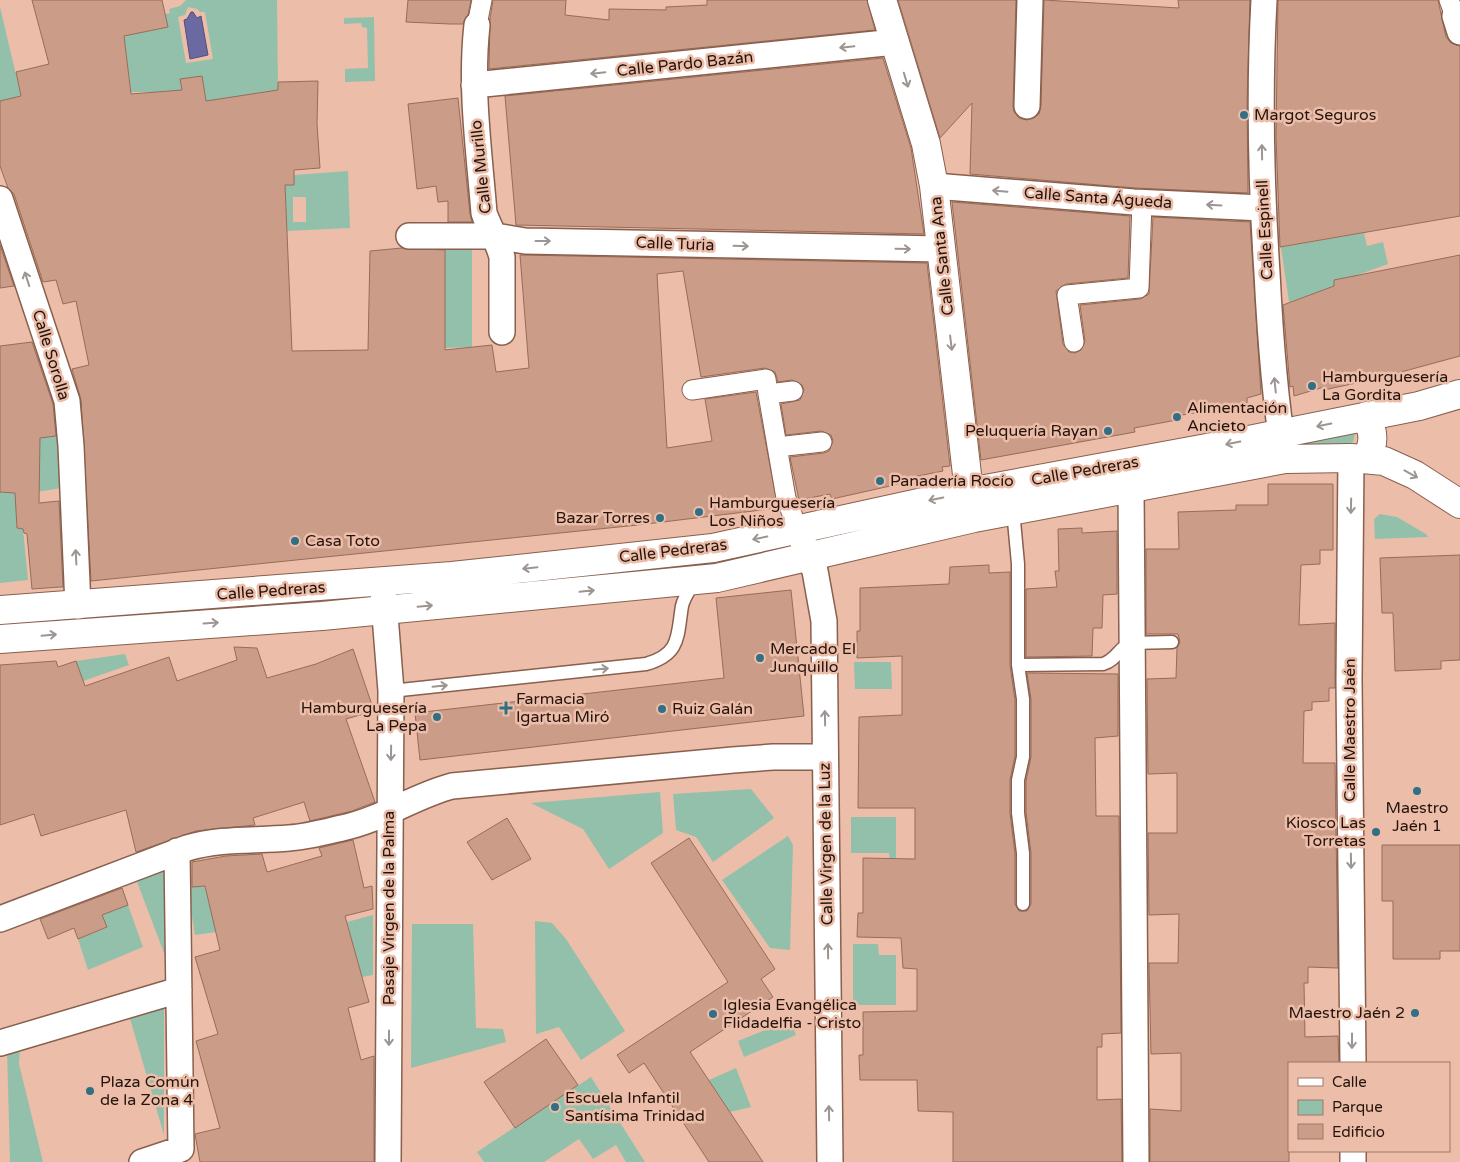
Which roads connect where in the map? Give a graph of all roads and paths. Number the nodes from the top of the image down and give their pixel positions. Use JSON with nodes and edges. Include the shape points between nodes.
{"nodes":[{"id":1,"x":482,"y":0,"type":"edge"},
{"id":2,"x":882,"y":0,"type":"edge"},
{"id":3,"x":1030,"y":0,"type":"edge"},
{"id":4,"x":1264,"y":0,"type":"edge"},
{"id":5,"x":478,"y":25,"type":"joint"},
{"id":6,"x":895,"y":42,"type":"junction"},
{"id":7,"x":474,"y":85,"type":"junction"},
{"id":8,"x":1027,"y":106,"type":"dead end"},
{"id":9,"x":934,"y":186,"type":"junction"},
{"id":10,"x":0,"y":199,"type":"edge"},
{"id":11,"x":1142,"y":202,"type":"junction"},
{"id":12,"x":1263,"y":208,"type":"junction"},
{"id":13,"x":409,"y":236,"type":"dead end"},
{"id":14,"x":495,"y":236,"type":"junction"},
{"id":15,"x":941,"y":249,"type":"junction"},
{"id":16,"x":502,"y":332,"type":"dead end"},
{"id":17,"x":1074,"y":342,"type":"dead end"},
{"id":18,"x":692,"y":390,"type":"dead end"},
{"id":19,"x":793,"y":391,"type":"dead end"},
{"id":20,"x":768,"y":394,"type":"junction"},
{"id":21,"x":1460,"y":394,"type":"edge"},
{"id":22,"x":1366,"y":416,"type":"junction"},
{"id":23,"x":822,"y":442,"type":"dead end"},
{"id":24,"x":1283,"y":446,"type":"junction"},
{"id":25,"x":777,"y":447,"type":"junction"},
{"id":26,"x":1358,"y":458,"type":"junction"},
{"id":27,"x":1131,"y":488,"type":"junction"},
{"id":28,"x":1460,"y":504,"type":"edge"},
{"id":29,"x":971,"y":505,"type":"junction"},
{"id":30,"x":1013,"y":510,"type":"junction"},
{"id":31,"x":798,"y":530,"type":"junction"},
{"id":32,"x":808,"y":556,"type":"junction"},
{"id":33,"x":696,"y":580,"type":"junction"},
{"id":34,"x":382,"y":582,"type":"junction"},
{"id":35,"x":78,"y":606,"type":"junction"},
{"id":36,"x":0,"y":610,"type":"edge"},
{"id":37,"x":384,"y":610,"type":"junction"},
{"id":38,"x":336,"y":614,"type":"junction"},
{"id":39,"x":0,"y":639,"type":"edge"},
{"id":40,"x":1172,"y":642,"type":"dead end"},
{"id":41,"x":1132,"y":643,"type":"junction"},
{"id":42,"x":390,"y":654,"type":"junction"},
{"id":43,"x":1018,"y":665,"type":"junction"},
{"id":44,"x":391,"y":691,"type":"junction"},
{"id":45,"x":825,"y":757,"type":"junction"},
{"id":46,"x":390,"y":812,"type":"junction"},
{"id":47,"x":177,"y":851,"type":"junction"},
{"id":48,"x":1023,"y":904,"type":"dead end"},
{"id":49,"x":0,"y":919,"type":"edge"},
{"id":50,"x":179,"y":990,"type":"junction"},
{"id":51,"x":0,"y":1043,"type":"edge"},
{"id":52,"x":1353,"y":1062,"type":"edge"},
{"id":53,"x":181,"y":1155,"type":"edge"},
{"id":54,"x":142,"y":1162,"type":"edge"},
{"id":55,"x":388,"y":1162,"type":"edge"},
{"id":56,"x":830,"y":1162,"type":"edge"},
{"id":57,"x":1136,"y":1162,"type":"edge"}],
"edges":[{"from":1,"to":5,"type":"street","name":"Calle Murillo"},
{"from":2,"to":6,"type":"main road","name":"Calle Santa Ana"},
{"from":3,"to":8,"type":"street"},
{"from":12,"to":4,"type":"street","name":"Calle Espinell","one_way":true},
{"from":5,"to":7,"type":"street","name":"Calle Murillo"},
{"from":6,"to":7,"type":"street","name":"Calle Pardo Bazán","one_way":true},
{"from":6,"to":9,"type":"main road","name":"Calle Santa Ana","one_way":true,"via":[[926,144]]},
{"from":7,"to":14,"type":"street","name":"Calle Murillo","via":[[484,213]]},
{"from":11,"to":9,"type":"street","name":"Calle Santa Águeda","one_way":true},
{"from":9,"to":15,"type":"main road","name":"Calle Santa Ana"},
{"from":35,"to":10,"type":"street","name":"Calle Sorolla","one_way":true,"via":[[67,401]]},
{"from":12,"to":11,"type":"street","name":"Calle Santa Águeda","one_way":true},
{"from":11,"to":17,"type":"street","via":[[1139,288],[1067,296]]},
{"from":24,"to":12,"type":"street","name":"Calle Espinell","one_way":true,"via":[[1274,373]]},
{"from":13,"to":14,"type":"street","name":"Calle Turia"},
{"from":14,"to":15,"type":"street","name":"Calle Turia","one_way":true,"via":[[525,241]]},
{"from":14,"to":16,"type":"street","name":"Calle Murillo","via":[[502,257]]},
{"from":15,"to":29,"type":"main road","name":"Calle Santa Ana","one_way":true},
{"from":18,"to":20,"type":"street","via":[[766,380]]},
{"from":19,"to":20,"type":"street"},
{"from":20,"to":25,"type":"street"},
{"from":21,"to":22,"type":"main road","name":"Calle Pedreras","via":[[1420,406]]},
{"from":22,"to":24,"type":"main road","name":"Calle Pedreras","one_way":true},
{"from":22,"to":26,"type":"main road","via":[[1374,438],[1371,450]]},
{"from":23,"to":25,"type":"street"},
{"from":24,"to":26,"type":"main road","name":"Calle Pedreras"},
{"from":24,"to":27,"type":"main road","name":"Calle Pedreras"},
{"from":24,"to":29,"type":"main road","name":"Calle Pedreras","one_way":true},
{"from":25,"to":31,"type":"street","via":[[786,498]]},
{"from":26,"to":28,"type":"main road","name":"Calle Pedreras","one_way":true,"via":[[1398,466]]},
{"from":26,"to":52,"type":"street","name":"Calle Maestro Jaén","one_way":true,"via":[[1349,680]]},
{"from":27,"to":30,"type":"main road","name":"Calle Pedreras"},
{"from":27,"to":41,"type":"street"},
{"from":29,"to":30,"type":"main road","name":"Calle Pedreras"},
{"from":29,"to":31,"type":"main road","name":"Calle Pedreras","one_way":true},
{"from":29,"to":32,"type":"main road","name":"Calle Pedreras"},
{"from":30,"to":43,"type":"lane","via":[[1018,564]]},
{"from":31,"to":32,"type":"street","name":"Calle Virgen de la Luz"},
{"from":31,"to":34,"type":"main road","name":"Calle Pedreras","one_way":true,"via":[[713,548]]},
{"from":32,"to":33,"type":"main road","name":"Calle Pedreras"},
{"from":45,"to":32,"type":"street","name":"Calle Virgen de la Luz","one_way":true,"via":[[824,621],[820,590]]},
{"from":37,"to":33,"type":"main road","name":"Calle Pedreras","one_way":true},
{"from":44,"to":33,"type":"lane","name":"Calle Pedreras","one_way":true,"via":[[646,664],[658,660],[676,643],[682,604]]},
{"from":34,"to":35,"type":"main road","name":"Calle Pedreras"},
{"from":34,"to":37,"type":"street","name":"Pasaje Virgen de la Palma"},
{"from":35,"to":36,"type":"main road","name":"Calle Pedreras"},
{"from":37,"to":38,"type":"main road","name":"Calle Pedreras"},
{"from":37,"to":42,"type":"street","name":"Pasaje Virgen de la Palma"},
{"from":39,"to":38,"type":"main road","name":"Calle Pedreras","one_way":true},
{"from":38,"to":42,"type":"street","via":[[370,627]]},
{"from":40,"to":41,"type":"lane"},
{"from":41,"to":43,"type":"lane","via":[[1125,645],[1110,662],[1104,664]]},
{"from":41,"to":57,"type":"street"},
{"from":42,"to":44,"type":"street","name":"Pasaje Virgen de la Palma"},
{"from":43,"to":48,"type":"lane","via":[[1023,699],[1023,757],[1018,780]]},
{"from":44,"to":46,"type":"street","name":"Pasaje Virgen de la Palma","one_way":true},
{"from":45,"to":46,"type":"street","via":[[733,760],[452,786],[428,792]]},
{"from":56,"to":45,"type":"street","name":"Calle Virgen de la Luz","one_way":true},
{"from":46,"to":47,"type":"street","via":[[344,828],[290,838],[211,842]]},
{"from":46,"to":55,"type":"street","name":"Pasaje Virgen de la Palma","one_way":true},
{"from":47,"to":49,"type":"street"},
{"from":47,"to":50,"type":"street"},
{"from":50,"to":51,"type":"street"},
{"from":50,"to":53,"type":"street"},
{"from":53,"to":54,"type":"street"}]}
